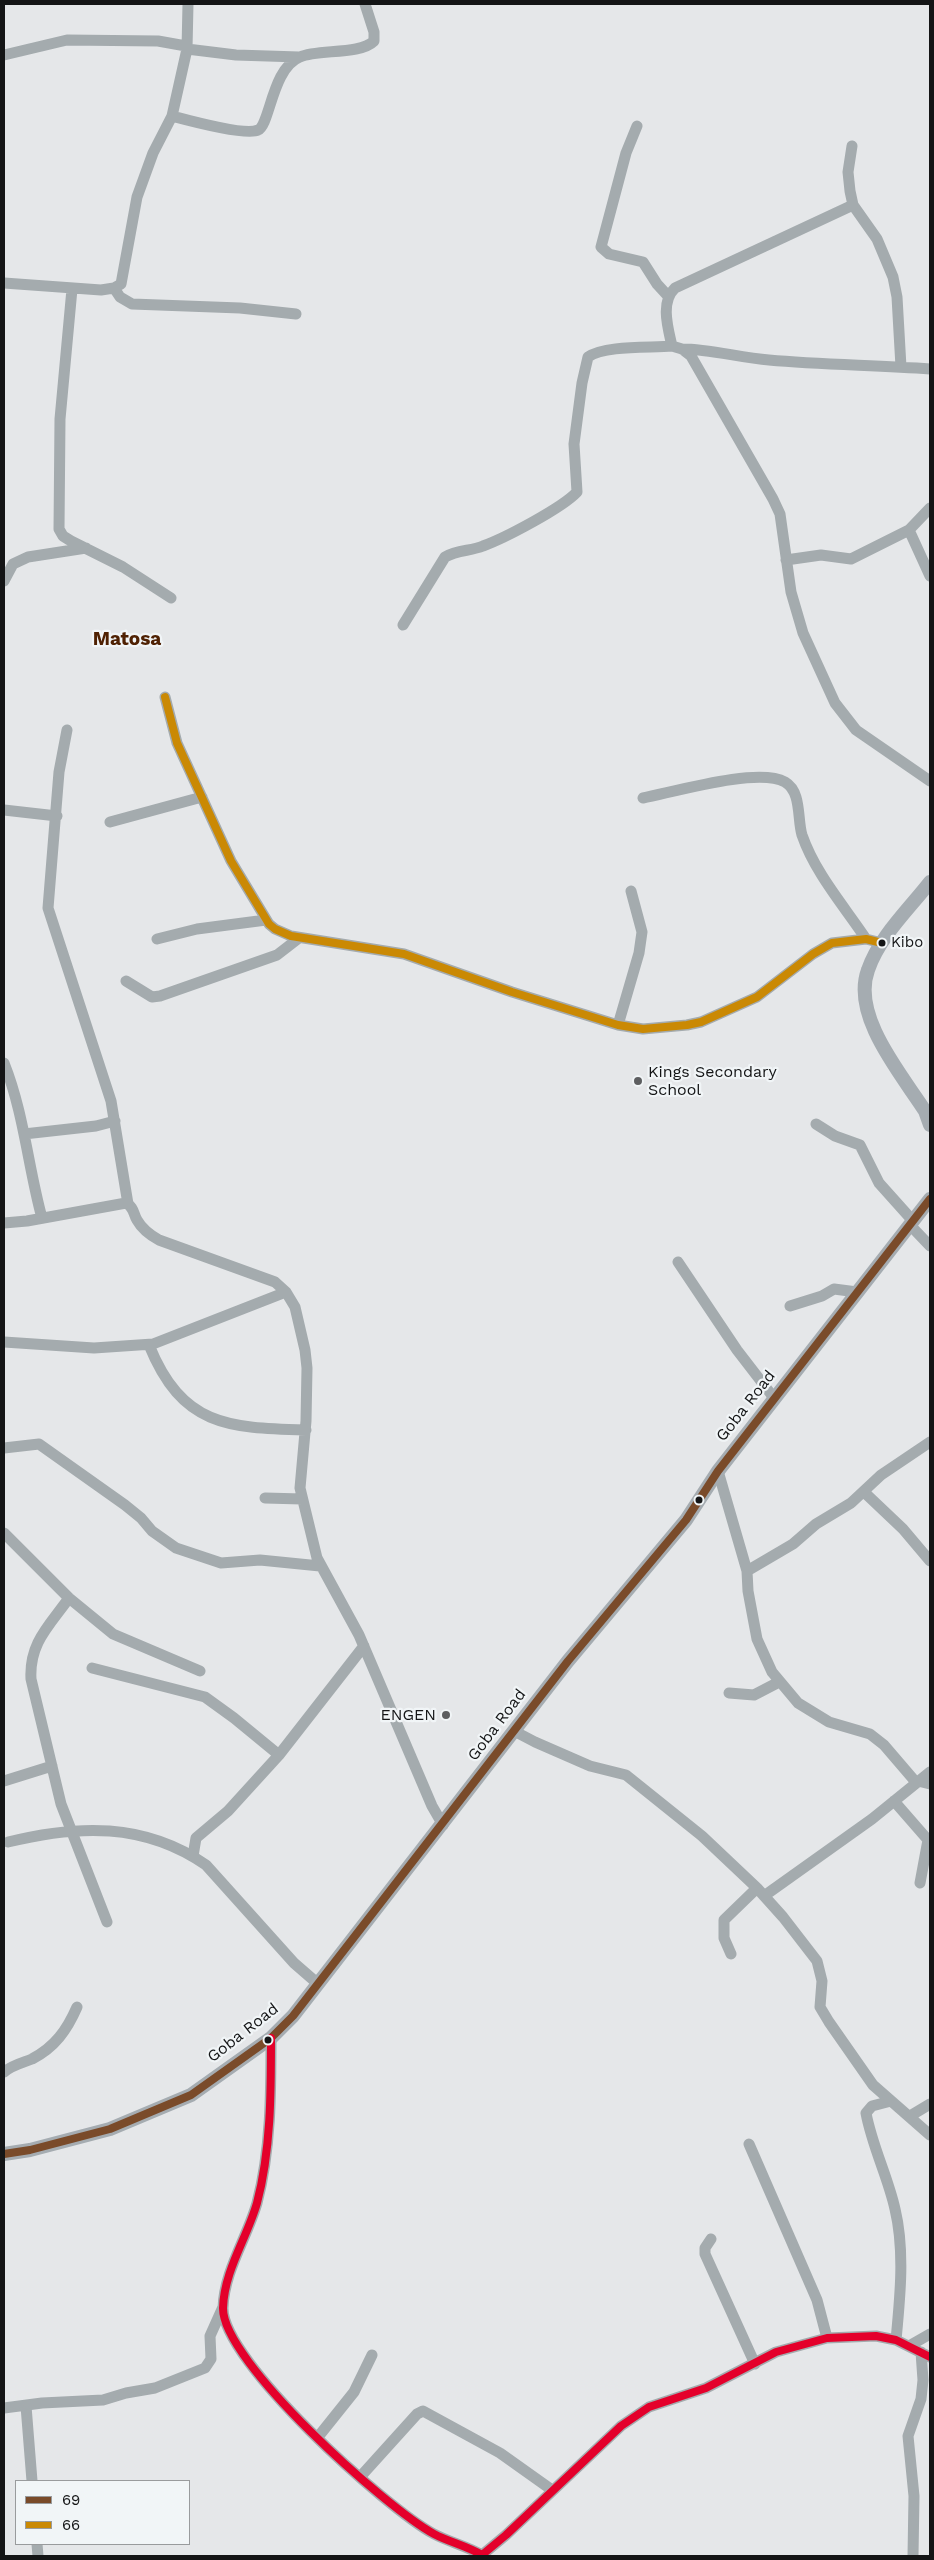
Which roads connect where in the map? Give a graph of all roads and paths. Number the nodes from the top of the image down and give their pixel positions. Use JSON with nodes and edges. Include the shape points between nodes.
{"nodes":[{"id":1,"x":188,"y":4,"type":"edge"},
{"id":2,"x":365,"y":4,"type":"edge"},
{"id":3,"x":186,"y":47,"type":"junction"},
{"id":4,"x":4,"y":55,"type":"edge"},
{"id":5,"x":299,"y":57,"type":"junction"},
{"id":6,"x":172,"y":116,"type":"junction"},
{"id":7,"x":636,"y":126,"type":"dead end"},
{"id":8,"x":852,"y":146,"type":"dead end"},
{"id":9,"x":853,"y":205,"type":"junction"},
{"id":10,"x":4,"y":283,"type":"edge"},
{"id":11,"x":72,"y":288,"type":"junction"},
{"id":12,"x":114,"y":288,"type":"junction"},
{"id":13,"x":668,"y":296,"type":"junction"},
{"id":14,"x":296,"y":314,"type":"dead end"},
{"id":15,"x":677,"y":348,"type":"junction"},
{"id":16,"x":901,"y":367,"type":"junction"},
{"id":17,"x":930,"y":369,"type":"edge"},
{"id":18,"x":930,"y":508,"type":"edge"},
{"id":19,"x":909,"y":530,"type":"junction"},
{"id":20,"x":86,"y":548,"type":"junction"},
{"id":21,"x":786,"y":560,"type":"junction"},
{"id":22,"x":930,"y":576,"type":"edge"},
{"id":23,"x":4,"y":581,"type":"edge"},
{"id":24,"x":170,"y":598,"type":"dead end"},
{"id":25,"x":403,"y":625,"type":"dead end"},
{"id":26,"x":165,"y":697,"type":"dead end"},
{"id":27,"x":67,"y":730,"type":"dead end"},
{"id":28,"x":930,"y":781,"type":"edge"},
{"id":29,"x":202,"y":797,"type":"junction"},
{"id":30,"x":643,"y":798,"type":"dead end"},
{"id":31,"x":4,"y":810,"type":"edge"},
{"id":32,"x":57,"y":816,"type":"junction"},
{"id":33,"x":110,"y":822,"type":"dead end"},
{"id":34,"x":930,"y":882,"type":"edge"},
{"id":35,"x":631,"y":891,"type":"dead end"},
{"id":36,"x":266,"y":920,"type":"junction"},
{"id":37,"x":299,"y":938,"type":"junction"},
{"id":38,"x":157,"y":939,"type":"dead end"},
{"id":39,"x":866,"y":939,"type":"junction"},
{"id":40,"x":882,"y":943,"type":"junction"},
{"id":41,"x":126,"y":981,"type":"dead end"},
{"id":42,"x":618,"y":1025,"type":"junction"},
{"id":43,"x":4,"y":1063,"type":"edge"},
{"id":44,"x":115,"y":1121,"type":"junction"},
{"id":45,"x":816,"y":1124,"type":"dead end"},
{"id":46,"x":930,"y":1125,"type":"edge"},
{"id":47,"x":24,"y":1134,"type":"junction"},
{"id":48,"x":930,"y":1199,"type":"edge"},
{"id":49,"x":128,"y":1204,"type":"junction"},
{"id":50,"x":42,"y":1218,"type":"junction"},
{"id":51,"x":4,"y":1223,"type":"edge"},
{"id":52,"x":911,"y":1223,"type":"junction"},
{"id":53,"x":930,"y":1246,"type":"edge"},
{"id":54,"x":678,"y":1262,"type":"dead end"},
{"id":55,"x":286,"y":1292,"type":"junction"},
{"id":56,"x":857,"y":1292,"type":"junction"},
{"id":57,"x":790,"y":1306,"type":"dead end"},
{"id":58,"x":4,"y":1342,"type":"edge"},
{"id":59,"x":149,"y":1345,"type":"junction"},
{"id":60,"x":774,"y":1398,"type":"junction"},
{"id":61,"x":306,"y":1430,"type":"junction"},
{"id":62,"x":930,"y":1442,"type":"edge"},
{"id":63,"x":4,"y":1448,"type":"edge"},
{"id":64,"x":718,"y":1471,"type":"junction"},
{"id":65,"x":864,"y":1492,"type":"junction"},
{"id":66,"x":265,"y":1498,"type":"dead end"},
{"id":67,"x":302,"y":1499,"type":"junction"},
{"id":68,"x":4,"y":1533,"type":"edge"},
{"id":69,"x":930,"y":1561,"type":"edge"},
{"id":70,"x":320,"y":1566,"type":"junction"},
{"id":71,"x":747,"y":1571,"type":"junction"},
{"id":72,"x":69,"y":1598,"type":"junction"},
{"id":73,"x":364,"y":1646,"type":"junction"},
{"id":74,"x":92,"y":1668,"type":"dead end"},
{"id":75,"x":200,"y":1671,"type":"dead end"},
{"id":76,"x":779,"y":1682,"type":"junction"},
{"id":77,"x":729,"y":1693,"type":"dead end"},
{"id":78,"x":514,"y":1731,"type":"junction"},
{"id":79,"x":279,"y":1754,"type":"junction"},
{"id":80,"x":52,"y":1766,"type":"junction"},
{"id":81,"x":930,"y":1772,"type":"edge"},
{"id":82,"x":4,"y":1781,"type":"edge"},
{"id":83,"x":917,"y":1781,"type":"junction"},
{"id":84,"x":930,"y":1784,"type":"edge"},
{"id":85,"x":894,"y":1801,"type":"junction"},
{"id":86,"x":443,"y":1825,"type":"junction"},
{"id":87,"x":71,"y":1830,"type":"junction"},
{"id":88,"x":8,"y":1842,"type":"dead end"},
{"id":89,"x":193,"y":1856,"type":"junction"},
{"id":90,"x":920,"y":1883,"type":"dead end"},
{"id":91,"x":760,"y":1892,"type":"junction"},
{"id":92,"x":107,"y":1922,"type":"dead end"},
{"id":93,"x":731,"y":1954,"type":"dead end"},
{"id":94,"x":317,"y":1983,"type":"junction"},
{"id":95,"x":76,"y":2007,"type":"dead end"},
{"id":96,"x":270,"y":2038,"type":"junction"},
{"id":97,"x":4,"y":2072,"type":"edge"},
{"id":98,"x":891,"y":2101,"type":"junction"},
{"id":99,"x":930,"y":2104,"type":"edge"},
{"id":100,"x":910,"y":2116,"type":"junction"},
{"id":101,"x":930,"y":2135,"type":"edge"},
{"id":102,"x":749,"y":2144,"type":"dead end"},
{"id":103,"x":4,"y":2154,"type":"edge"},
{"id":104,"x":711,"y":2239,"type":"dead end"},
{"id":105,"x":223,"y":2307,"type":"junction"},
{"id":106,"x":930,"y":2334,"type":"edge"},
{"id":107,"x":827,"y":2338,"type":"junction"},
{"id":108,"x":896,"y":2340,"type":"junction"},
{"id":109,"x":909,"y":2346,"type":"junction"},
{"id":110,"x":926,"y":2354,"type":"edge"},
{"id":111,"x":372,"y":2356,"type":"dead end"},
{"id":112,"x":755,"y":2364,"type":"junction"},
{"id":113,"x":26,"y":2406,"type":"junction"},
{"id":114,"x":4,"y":2408,"type":"edge"},
{"id":115,"x":318,"y":2437,"type":"junction"},
{"id":116,"x":361,"y":2476,"type":"junction"},
{"id":117,"x":32,"y":2480,"type":"edge"},
{"id":118,"x":552,"y":2490,"type":"junction"},
{"id":119,"x":482,"y":2556,"type":"edge"},
{"id":120,"x":913,"y":2556,"type":"edge"}],
"edges":[{"from":1,"to":3,"type":"street"},
{"from":2,"to":5,"type":"street","via":[[374,32],[371,44]]},
{"from":3,"to":4,"type":"street","via":[[158,41],[68,40]]},
{"from":3,"to":5,"type":"street","via":[[236,55]]},
{"from":3,"to":6,"type":"street"},
{"from":5,"to":6,"type":"street","via":[[275,88],[265,124],[260,130],[252,132]]},
{"from":6,"to":12,"type":"street","via":[[153,153],[137,197],[124,276],[121,284]]},
{"from":7,"to":13,"type":"street","via":[[601,247],[609,254],[643,262]]},
{"from":8,"to":9,"type":"street","via":[[848,172]]},
{"from":9,"to":13,"type":"street","via":[[685,282]]},
{"from":9,"to":16,"type":"street","via":[[877,239],[892,278],[897,297]]},
{"from":10,"to":11,"type":"street"},
{"from":11,"to":12,"type":"street"},
{"from":11,"to":20,"type":"street","via":[[60,418],[59,524],[63,536]]},
{"from":12,"to":14,"type":"street","via":[[120,297],[132,304],[240,308]]},
{"from":13,"to":15,"type":"street","via":[[667,319]]},
{"from":15,"to":16,"type":"street","via":[[764,360]]},
{"from":15,"to":21,"type":"street","via":[[691,356],[773,498],[780,514]]},
{"from":15,"to":25,"type":"street","via":[[608,350],[588,357],[574,444],[577,492],[565,504],[498,539],[445,557]]},
{"from":16,"to":17,"type":"street"},
{"from":18,"to":19,"type":"street"},
{"from":19,"to":21,"type":"street","via":[[849,560],[821,555]]},
{"from":19,"to":22,"type":"street"},
{"from":20,"to":23,"type":"street","via":[[28,557],[13,564]]},
{"from":20,"to":24,"type":"street"},
{"from":21,"to":28,"type":"street","via":[[803,633],[835,703],[856,730]]},
{"from":26,"to":29,"type":"street","via":[[178,743]]},
{"from":27,"to":32,"type":"street","via":[[59,772]]},
{"from":29,"to":33,"type":"street"},
{"from":29,"to":36,"type":"street","via":[[231,861]]},
{"from":30,"to":39,"type":"street","via":[[733,780],[762,778],[787,783],[796,793],[801,831],[810,856]]},
{"from":31,"to":32,"type":"street"},
{"from":32,"to":44,"type":"street","via":[[48,908]]},
{"from":34,"to":40,"type":"main road"},
{"from":35,"to":42,"type":"street","via":[[642,932]]},
{"from":36,"to":37,"type":"street","via":[[275,930]]},
{"from":36,"to":38,"type":"street","via":[[197,928]]},
{"from":37,"to":41,"type":"street","via":[[277,956],[160,996],[152,997]]},
{"from":37,"to":42,"type":"street","via":[[404,954]]},
{"from":39,"to":40,"type":"street"},
{"from":39,"to":42,"type":"street","via":[[839,941],[823,947],[758,997],[701,1022],[642,1029]]},
{"from":40,"to":46,"type":"main road","via":[[867,970],[867,1010],[874,1030]]},
{"from":43,"to":47,"type":"street","via":[[17,1099]]},
{"from":44,"to":47,"type":"street"},
{"from":44,"to":49,"type":"street"},
{"from":45,"to":52,"type":"street","via":[[860,1145],[878,1183]]},
{"from":47,"to":50,"type":"street"},
{"from":48,"to":52,"type":"main road","name":"Goba Road"},
{"from":49,"to":50,"type":"street"},
{"from":49,"to":55,"type":"street","via":[[140,1224],[159,1240],[266,1279],[280,1285]]},
{"from":50,"to":51,"type":"street"},
{"from":52,"to":53,"type":"street"},
{"from":52,"to":56,"type":"main road","name":"Goba Road"},
{"from":54,"to":60,"type":"street","via":[[737,1350]]},
{"from":55,"to":59,"type":"street"},
{"from":55,"to":61,"type":"street","via":[[295,1307],[306,1359]]},
{"from":56,"to":57,"type":"street","via":[[834,1289]]},
{"from":56,"to":60,"type":"main road","name":"Goba Road"},
{"from":58,"to":59,"type":"street","via":[[94,1348]]},
{"from":59,"to":61,"type":"street","via":[[162,1374],[207,1418],[227,1424]]},
{"from":60,"to":64,"type":"main road","name":"Goba Road"},
{"from":61,"to":67,"type":"street","via":[[300,1482]]},
{"from":62,"to":65,"type":"street","via":[[881,1475]]},
{"from":63,"to":70,"type":"street","via":[[39,1444],[126,1505],[163,1540],[189,1554],[221,1563],[260,1560]]},
{"from":64,"to":71,"type":"street"},
{"from":64,"to":78,"type":"main road","name":"Goba Road","via":[[686,1520]]},
{"from":65,"to":69,"type":"street","via":[[904,1530]]},
{"from":65,"to":71,"type":"street","via":[[792,1544]]},
{"from":66,"to":67,"type":"street"},
{"from":67,"to":70,"type":"street"},
{"from":68,"to":72,"type":"street"},
{"from":70,"to":73,"type":"street"},
{"from":71,"to":76,"type":"street","via":[[757,1639]]},
{"from":72,"to":75,"type":"street","via":[[113,1634]]},
{"from":72,"to":80,"type":"street","via":[[37,1642],[31,1660],[32,1685]]},
{"from":73,"to":79,"type":"street"},
{"from":73,"to":86,"type":"street"},
{"from":74,"to":79,"type":"street","via":[[211,1700]]},
{"from":76,"to":77,"type":"street","via":[[754,1694]]},
{"from":76,"to":83,"type":"street","via":[[798,1703],[818,1716],[870,1734]]},
{"from":78,"to":86,"type":"main road","name":"Goba Road"},
{"from":78,"to":91,"type":"street","via":[[590,1766],[626,1775],[702,1836]]},
{"from":79,"to":89,"type":"street","via":[[228,1811],[196,1838]]},
{"from":80,"to":82,"type":"street"},
{"from":80,"to":87,"type":"street"},
{"from":81,"to":83,"type":"street"},
{"from":83,"to":84,"type":"street"},
{"from":83,"to":85,"type":"street"},
{"from":85,"to":90,"type":"street","via":[[928,1838]]},
{"from":85,"to":91,"type":"street"},
{"from":86,"to":94,"type":"main road","name":"Goba Road"},
{"from":87,"to":88,"type":"street"},
{"from":87,"to":89,"type":"street","via":[[95,1829],[145,1837]]},
{"from":87,"to":92,"type":"street"},
{"from":89,"to":94,"type":"street","via":[[206,1865],[288,1956]]},
{"from":91,"to":93,"type":"street","via":[[724,1920],[724,1938]]},
{"from":91,"to":98,"type":"street","via":[[817,1962],[822,1974],[820,2006],[823,2013],[873,2084]]},
{"from":94,"to":96,"type":"main road","name":"Goba Road","via":[[303,2006]]},
{"from":95,"to":97,"type":"street","via":[[55,2044]]},
{"from":96,"to":103,"type":"main road","name":"Goba Road","via":[[191,2095],[110,2129]]},
{"from":96,"to":105,"type":"street","via":[[268,2136],[257,2202],[231,2271]]},
{"from":98,"to":100,"type":"street"},
{"from":98,"to":108,"type":"street","via":[[872,2106],[866,2113],[900,2232]]},
{"from":99,"to":100,"type":"street"},
{"from":100,"to":101,"type":"street"},
{"from":102,"to":107,"type":"street","via":[[817,2300]]},
{"from":104,"to":112,"type":"street","via":[[705,2254]]},
{"from":105,"to":113,"type":"street","via":[[210,2336],[211,2359],[205,2368],[155,2388],[104,2400]]},
{"from":105,"to":115,"type":"street","via":[[232,2337],[247,2360],[272,2393]]},
{"from":106,"to":109,"type":"street"},
{"from":107,"to":108,"type":"street","via":[[876,2336]]},
{"from":107,"to":112,"type":"street","via":[[776,2352]]},
{"from":108,"to":109,"type":"street"},
{"from":109,"to":110,"type":"street"},
{"from":110,"to":120,"type":"street","via":[[921,2399],[908,2436],[914,2496]]},
{"from":111,"to":115,"type":"street","via":[[348,2401]]},
{"from":112,"to":118,"type":"street","via":[[706,2388],[640,2412]]},
{"from":113,"to":114,"type":"street"},
{"from":113,"to":117,"type":"street"},
{"from":115,"to":116,"type":"street"},
{"from":116,"to":118,"type":"street","via":[[423,2411],[500,2453]]},
{"from":116,"to":119,"type":"street","via":[[434,2534]]},
{"from":118,"to":119,"type":"street"}]}
